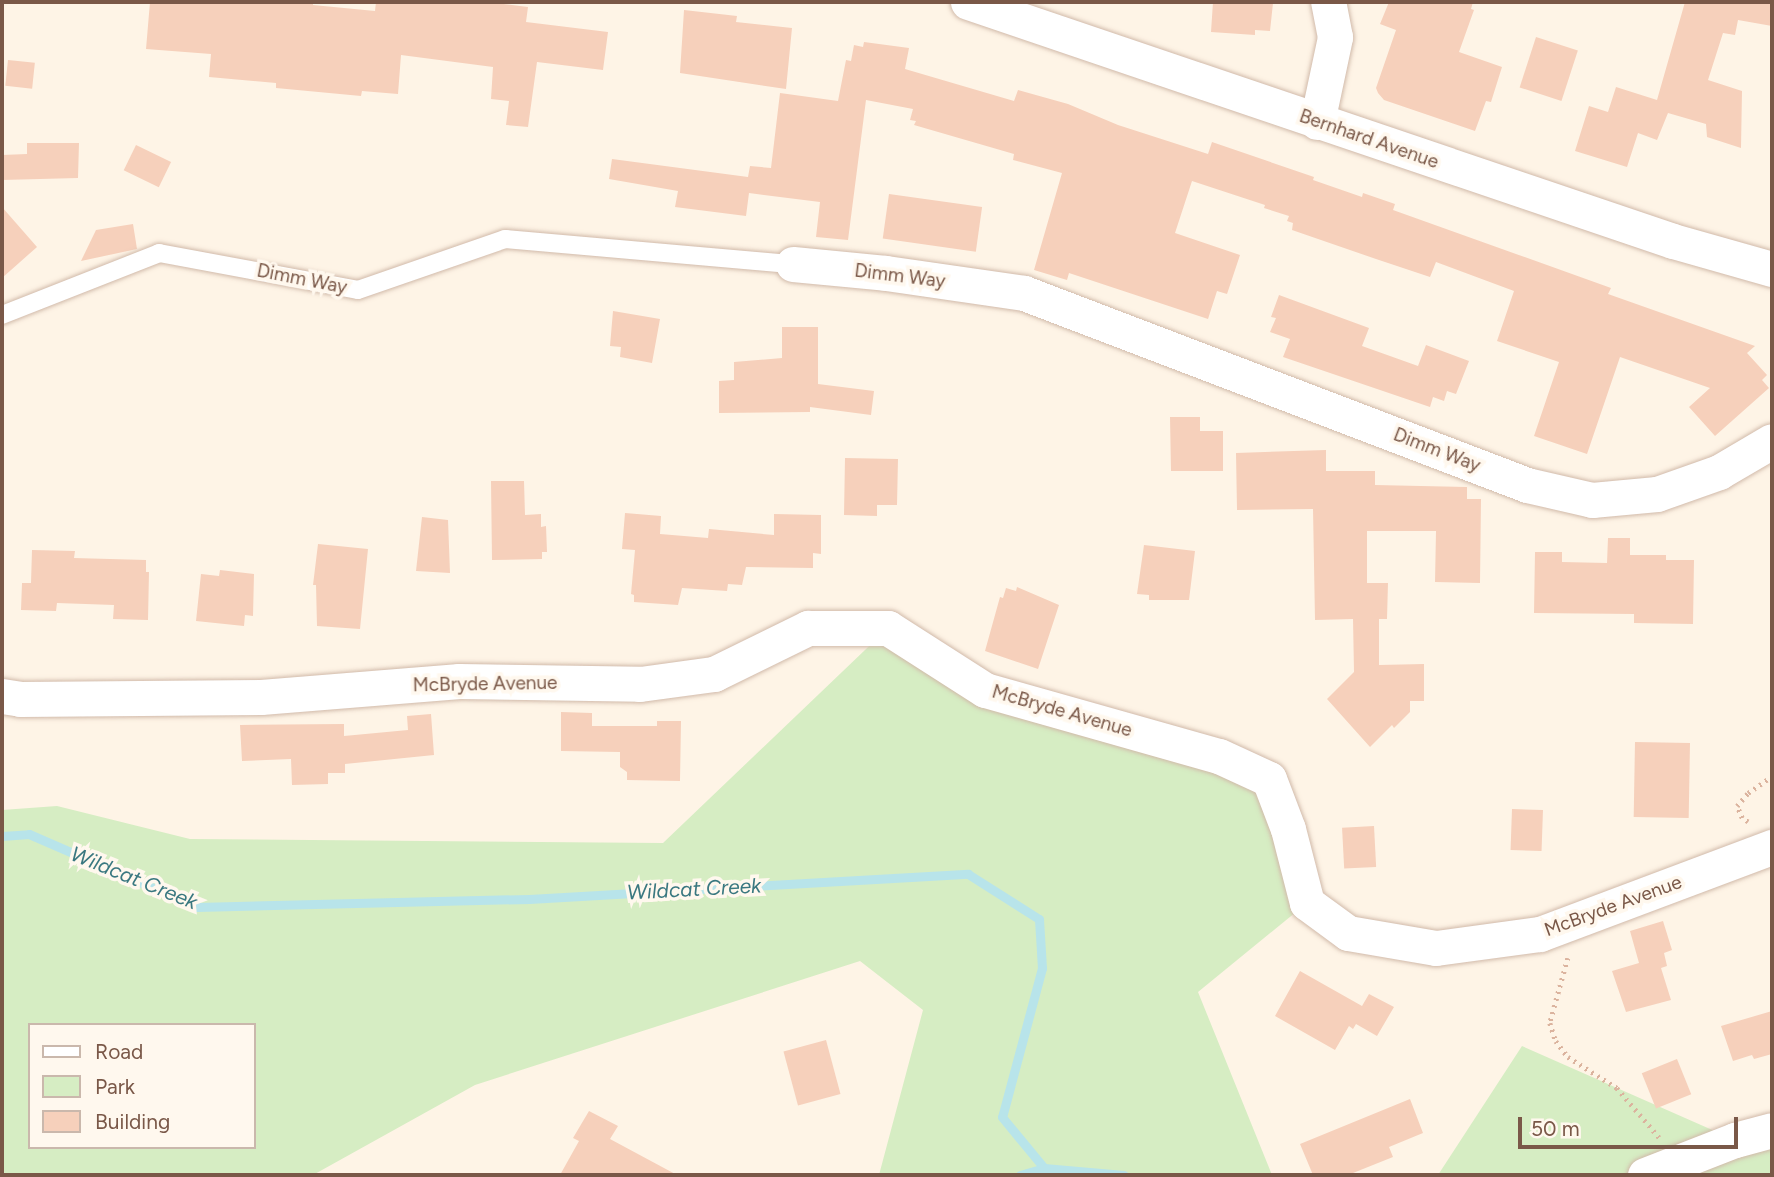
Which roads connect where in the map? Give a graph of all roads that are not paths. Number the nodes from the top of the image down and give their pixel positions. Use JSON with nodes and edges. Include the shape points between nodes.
{"nodes":[{"id":1,"x":968,"y":2,"type":"edge"},
{"id":2,"x":1328,"y":2,"type":"edge"},
{"id":3,"x":1317,"y":122,"type":"junction"},
{"id":4,"x":793,"y":264,"type":"joint"},
{"id":5,"x":1772,"y":270,"type":"edge"},
{"id":6,"x":2,"y":315,"type":"edge"},
{"id":7,"x":1772,"y":441,"type":"edge"},
{"id":8,"x":2,"y":696,"type":"edge"},
{"id":9,"x":1771,"y":847,"type":"edge"},
{"id":10,"x":1772,"y":1130,"type":"edge"},
{"id":11,"x":1644,"y":1175,"type":"edge"}],
"edges":[{"from":1,"to":3,"type":"street","name":"Bernhard Avenue"},
{"from":2,"to":3,"type":"street","via":[[1335,37]]},
{"from":3,"to":5,"type":"street","name":"Bernhard Avenue"},
{"from":4,"to":6,"type":"lane","name":"Dimm Way","via":[[505,239],[358,290],[159,253]]},
{"from":4,"to":7,"type":"street","name":"Dimm Way","via":[[1024,293],[1527,485],[1592,500],[1657,494],[1719,472]]},
{"from":8,"to":9,"type":"street","name":"McBryde Avenue","via":[[261,697],[459,681],[640,684],[714,674],[808,628],[888,628],[985,690],[1219,756],[1269,779],[1288,829],[1307,903],[1348,933],[1436,948],[1540,933]]},
{"from":10,"to":11,"type":"street"}]}
